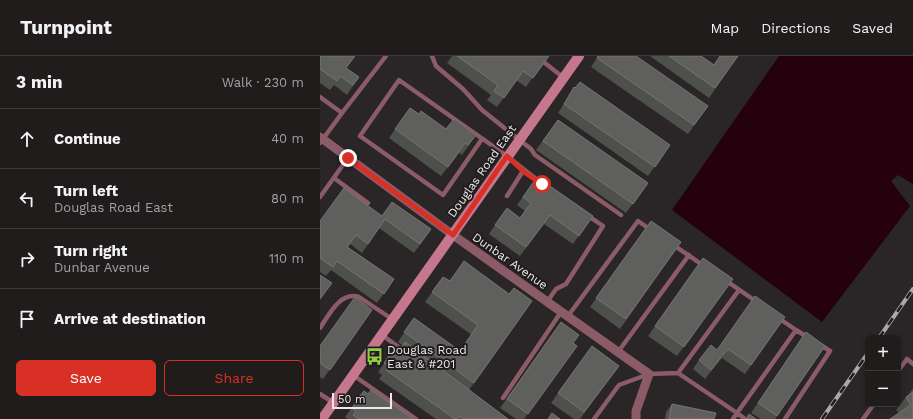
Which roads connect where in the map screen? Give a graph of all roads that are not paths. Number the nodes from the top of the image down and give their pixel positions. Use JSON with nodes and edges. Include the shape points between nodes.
{"nodes":[{"id":1,"x":386,"y":56,"type":"edge"},
{"id":2,"x":432,"y":56,"type":"edge"},
{"id":3,"x":536,"y":56,"type":"edge"},
{"id":4,"x":579,"y":56,"type":"edge"},
{"id":5,"x":564,"y":78,"type":"junction"},
{"id":6,"x":320,"y":97,"type":"edge"},
{"id":7,"x":342,"y":113,"type":"junction"},
{"id":8,"x":321,"y":139,"type":"edge"},
{"id":9,"x":482,"y":139,"type":"junction"},
{"id":10,"x":519,"y":139,"type":"junction"},
{"id":11,"x":507,"y":156,"type":"junction"},
{"id":12,"x":348,"y":158,"type":"junction"},
{"id":13,"x":523,"y":170,"type":"junction"},
{"id":14,"x":334,"y":178,"type":"junction"},
{"id":15,"x":542,"y":184,"type":"edge"},
{"id":16,"x":507,"y":196,"type":"dead end"},
{"id":17,"x":320,"y":197,"type":"edge"},
{"id":18,"x":368,"y":203,"type":"dead end"},
{"id":19,"x":582,"y":211,"type":"edge"},
{"id":20,"x":621,"y":215,"type":"dead end"},
{"id":21,"x":657,"y":234,"type":"edge"},
{"id":22,"x":453,"y":235,"type":"junction"},
{"id":23,"x":670,"y":242,"type":"edge"},
{"id":24,"x":689,"y":255,"type":"junction"},
{"id":25,"x":709,"y":269,"type":"edge"},
{"id":26,"x":721,"y":277,"type":"edge"},
{"id":27,"x":739,"y":290,"type":"junction"},
{"id":28,"x":547,"y":302,"type":"junction"},
{"id":29,"x":764,"y":308,"type":"edge"},
{"id":30,"x":771,"y":312,"type":"edge"},
{"id":31,"x":564,"y":314,"type":"junction"},
{"id":32,"x":392,"y":320,"type":"junction"},
{"id":33,"x":320,"y":328,"type":"edge"},
{"id":34,"x":796,"y":330,"type":"junction"},
{"id":35,"x":382,"y":335,"type":"junction"},
{"id":36,"x":618,"y":352,"type":"junction"},
{"id":37,"x":410,"y":355,"type":"edge"},
{"id":38,"x":913,"y":364,"type":"edge"},
{"id":39,"x":901,"y":367,"type":"edge"},
{"id":40,"x":678,"y":373,"type":"junction"},
{"id":41,"x":649,"y":374,"type":"junction"},
{"id":42,"x":354,"y":375,"type":"junction"},
{"id":43,"x":320,"y":394,"type":"edge"},
{"id":44,"x":503,"y":398,"type":"dead end"},
{"id":45,"x":334,"y":403,"type":"junction"},
{"id":46,"x":872,"y":407,"type":"edge"},
{"id":47,"x":737,"y":413,"type":"junction"},
{"id":48,"x":326,"y":418,"type":"edge"},
{"id":49,"x":416,"y":419,"type":"edge"},
{"id":50,"x":594,"y":419,"type":"edge"},
{"id":51,"x":636,"y":419,"type":"edge"},
{"id":52,"x":733,"y":419,"type":"edge"},
{"id":53,"x":745,"y":419,"type":"edge"},
{"id":54,"x":785,"y":419,"type":"edge"},
{"id":55,"x":863,"y":419,"type":"edge"}],
"edges":[{"from":1,"to":7,"type":"lane"},
{"from":2,"to":10,"type":"lane","via":[[436,66],[463,89],[482,110]]},
{"from":3,"to":5,"type":"lane"},
{"from":4,"to":5,"type":"street","name":"Douglas Road East"},
{"from":5,"to":10,"type":"street","name":"Douglas Road East"},
{"from":6,"to":7,"type":"lane"},
{"from":7,"to":8,"type":"lane"},
{"from":8,"to":12,"type":"street","name":"Dunbar Avenue"},
{"from":9,"to":9,"type":"lane","via":[[399,80],[360,136],[442,195]]},
{"from":9,"to":11,"type":"lane"},
{"from":10,"to":11,"type":"street","name":"Douglas Road East"},
{"from":10,"to":20,"type":"lane","via":[[531,148],[535,155]]},
{"from":11,"to":13,"type":"lane"},
{"from":11,"to":22,"type":"street","name":"Douglas Road East"},
{"from":12,"to":14,"type":"lane"},
{"from":12,"to":22,"type":"street","name":"Dunbar Avenue"},
{"from":13,"to":15,"type":"lane"},
{"from":13,"to":16,"type":"lane"},
{"from":14,"to":17,"type":"lane"},
{"from":14,"to":18,"type":"lane"},
{"from":19,"to":28,"type":"lane","via":[[603,226],[566,284],[556,289]]},
{"from":21,"to":31,"type":"lane","via":[[638,221]]},
{"from":22,"to":28,"type":"street","name":"Dunbar Avenue"},
{"from":22,"to":32,"type":"street","name":"Douglas Road East"},
{"from":23,"to":24,"type":"lane"},
{"from":24,"to":25,"type":"lane"},
{"from":24,"to":36,"type":"lane"},
{"from":26,"to":27,"type":"lane"},
{"from":27,"to":29,"type":"lane"},
{"from":27,"to":40,"type":"lane"},
{"from":28,"to":31,"type":"street","name":"Dunbar Avenue"},
{"from":30,"to":34,"type":"lane"},
{"from":31,"to":36,"type":"street","name":"Dunbar Avenue"},
{"from":31,"to":44,"type":"lane"},
{"from":32,"to":33,"type":"lane","via":[[353,295],[336,305]]},
{"from":32,"to":35,"type":"street","name":"Douglas Road East"},
{"from":34,"to":47,"type":"lane"},
{"from":34,"to":54,"type":"lane","via":[[830,351]]},
{"from":35,"to":37,"type":"lane"},
{"from":35,"to":42,"type":"street","name":"Douglas Road East"},
{"from":36,"to":41,"type":"street","name":"Dunbar Avenue"},
{"from":38,"to":39,"type":"lane","via":[[907,359]]},
{"from":40,"to":41,"type":"lane"},
{"from":40,"to":47,"type":"lane"},
{"from":41,"to":50,"type":"lane","via":[[619,385]]},
{"from":41,"to":51,"type":"street","via":[[636,411]]},
{"from":42,"to":45,"type":"street","name":"Douglas Road East"},
{"from":42,"to":49,"type":"lane"},
{"from":43,"to":45,"type":"lane"},
{"from":45,"to":48,"type":"street","name":"Douglas Road East"},
{"from":46,"to":55,"type":"lane"},
{"from":47,"to":52,"type":"lane"},
{"from":47,"to":53,"type":"lane"}]}
